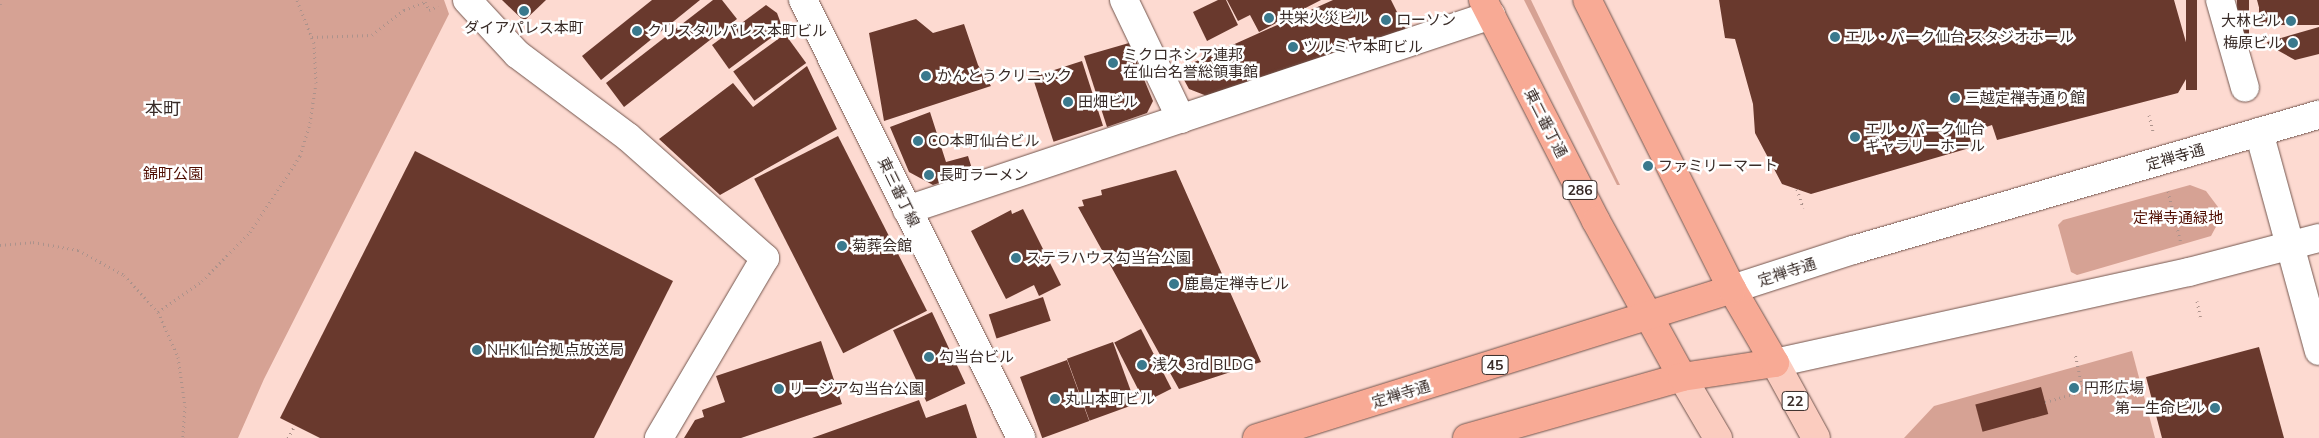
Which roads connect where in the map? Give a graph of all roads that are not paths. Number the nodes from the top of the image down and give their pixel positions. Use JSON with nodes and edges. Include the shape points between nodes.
{"nodes":[{"id":1,"x":467,"y":0,"type":"edge"},
{"id":2,"x":802,"y":0,"type":"edge"},
{"id":3,"x":1124,"y":0,"type":"edge"},
{"id":4,"x":1587,"y":0,"type":"edge"},
{"id":5,"x":2220,"y":0,"type":"edge"},
{"id":6,"x":1487,"y":8,"type":"edge"},
{"id":7,"x":2246,"y":88,"type":"dead end"},
{"id":8,"x":2319,"y":115,"type":"edge"},
{"id":9,"x":1181,"y":119,"type":"junction"},
{"id":10,"x":2259,"y":132,"type":"junction"},
{"id":11,"x":908,"y":210,"type":"junction"},
{"id":12,"x":2319,"y":238,"type":"edge"},
{"id":13,"x":2290,"y":246,"type":"junction"},
{"id":14,"x":1732,"y":289,"type":"junction"},
{"id":15,"x":1647,"y":317,"type":"junction"},
{"id":16,"x":2319,"y":351,"type":"edge"},
{"id":17,"x":1774,"y":363,"type":"junction"},
{"id":18,"x":1682,"y":377,"type":"junction"},
{"id":19,"x":659,"y":438,"type":"edge"},
{"id":20,"x":1021,"y":438,"type":"edge"},
{"id":21,"x":1257,"y":438,"type":"edge"},
{"id":22,"x":1467,"y":438,"type":"edge"},
{"id":23,"x":1718,"y":438,"type":"edge"},
{"id":24,"x":1816,"y":438,"type":"edge"}],
"edges":[{"from":1,"to":19,"type":"street","via":[[517,54],[628,137],[765,258]]},
{"from":2,"to":11,"type":"street","name":"東三番丁線"},
{"from":3,"to":9,"type":"street"},
{"from":4,"to":14,"type":"highway"},
{"from":5,"to":7,"type":"street"},
{"from":6,"to":9,"type":"street"},
{"from":6,"to":15,"type":"highway","name":"東二番丁通","number":"286"},
{"from":8,"to":10,"type":"street","name":"定禅寺通"},
{"from":9,"to":11,"type":"street"},
{"from":10,"to":13,"type":"street"},
{"from":10,"to":14,"type":"street","name":"定禅寺通","via":[[1853,250]]},
{"from":11,"to":20,"type":"street","name":"東三番丁線"},
{"from":12,"to":13,"type":"street"},
{"from":13,"to":16,"type":"street"},
{"from":13,"to":17,"type":"street"},
{"from":14,"to":15,"type":"highway","name":"定禅寺通","number":"45"},
{"from":14,"to":17,"type":"highway"},
{"from":15,"to":18,"type":"highway","name":"東二番丁通","number":"286"},
{"from":15,"to":21,"type":"highway","name":"定禅寺通","number":"45"},
{"from":17,"to":18,"type":"highway"},
{"from":17,"to":24,"type":"main road","number":"22"},
{"from":18,"to":22,"type":"highway"},
{"from":18,"to":23,"type":"main road"}]}
